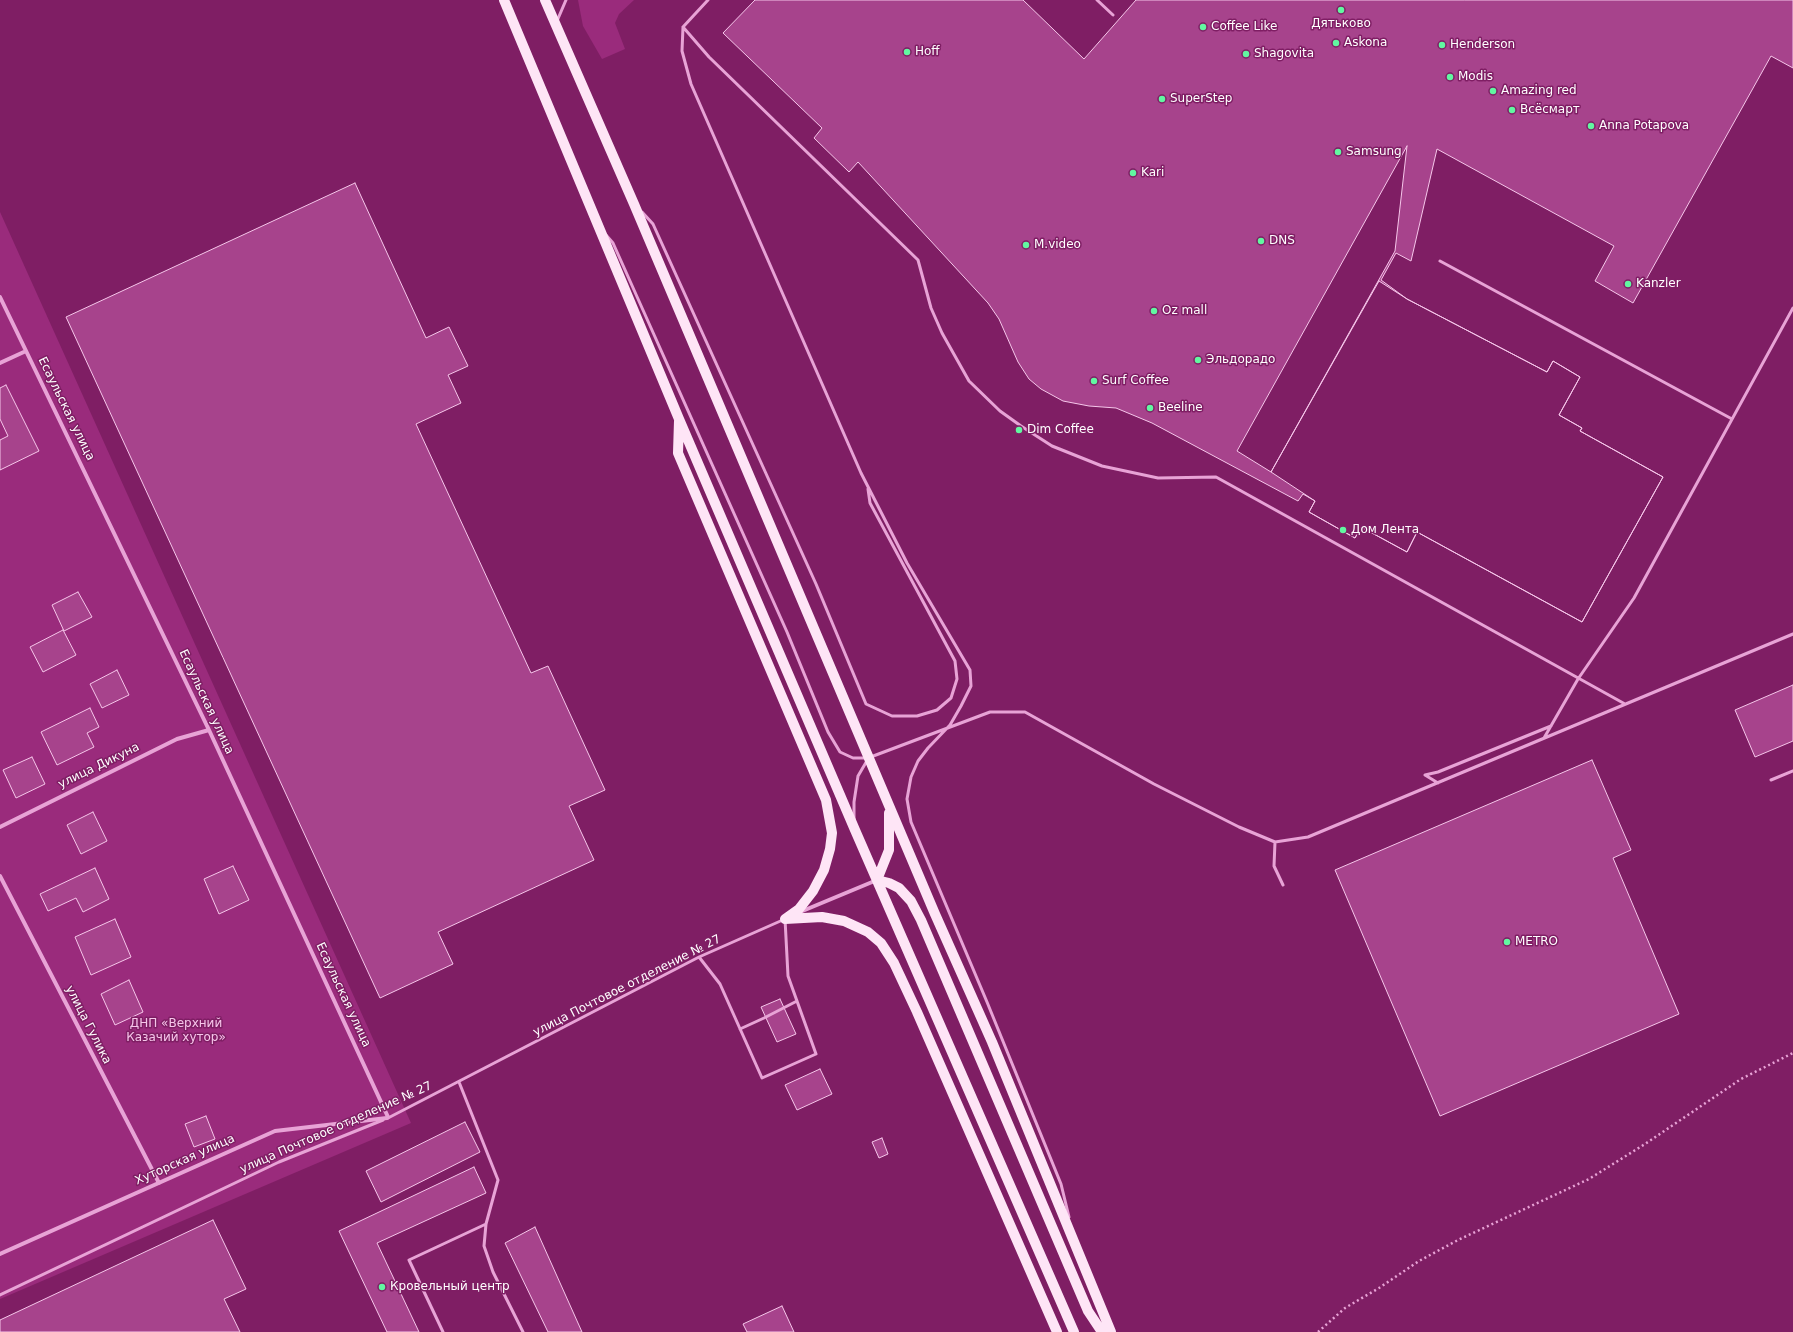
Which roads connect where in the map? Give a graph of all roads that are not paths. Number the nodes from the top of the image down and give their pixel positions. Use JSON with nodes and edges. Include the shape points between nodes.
{"nodes":[{"id":1,"x":504,"y":0,"type":"edge"},
{"id":2,"x":545,"y":0,"type":"edge"},
{"id":3,"x":566,"y":0,"type":"edge"},
{"id":4,"x":708,"y":0,"type":"edge"},
{"id":5,"x":1098,"y":0,"type":"edge"},
{"id":6,"x":1113,"y":15,"type":"dead end"},
{"id":7,"x":556,"y":25,"type":"junction"},
{"id":8,"x":683,"y":27,"type":"junction"},
{"id":9,"x":634,"y":204,"type":"junction"},
{"id":10,"x":599,"y":226,"type":"junction"},
{"id":11,"x":1440,"y":261,"type":"dead end"},
{"id":12,"x":0,"y":297,"type":"edge"},
{"id":13,"x":1793,"y":308,"type":"edge"},
{"id":14,"x":26,"y":351,"type":"junction"},
{"id":15,"x":0,"y":363,"type":"edge"},
{"id":16,"x":679,"y":418,"type":"junction"},
{"id":17,"x":1732,"y":419,"type":"junction"},
{"id":18,"x":868,"y":487,"type":"junction"},
{"id":19,"x":1793,"y":634,"type":"edge"},
{"id":20,"x":1578,"y":679,"type":"junction"},
{"id":21,"x":1625,"y":704,"type":"junction"},
{"id":22,"x":950,"y":726,"type":"junction"},
{"id":23,"x":1551,"y":726,"type":"junction"},
{"id":24,"x":209,"y":730,"type":"junction"},
{"id":25,"x":1544,"y":738,"type":"junction"},
{"id":26,"x":868,"y":758,"type":"junction"},
{"id":27,"x":1793,"y":771,"type":"edge"},
{"id":28,"x":1771,"y":780,"type":"dead end"},
{"id":29,"x":1438,"y":783,"type":"junction"},
{"id":30,"x":888,"y":804,"type":"junction"},
{"id":31,"x":0,"y":826,"type":"edge"},
{"id":32,"x":854,"y":830,"type":"junction"},
{"id":33,"x":1275,"y":842,"type":"junction"},
{"id":34,"x":0,"y":876,"type":"edge"},
{"id":35,"x":877,"y":880,"type":"junction"},
{"id":36,"x":1283,"y":885,"type":"dead end"},
{"id":37,"x":785,"y":919,"type":"junction"},
{"id":38,"x":699,"y":957,"type":"junction"},
{"id":39,"x":796,"y":1001,"type":"junction"},
{"id":40,"x":740,"y":1029,"type":"junction"},
{"id":41,"x":459,"y":1082,"type":"junction"},
{"id":42,"x":388,"y":1118,"type":"junction"},
{"id":43,"x":159,"y":1183,"type":"junction"},
{"id":44,"x":486,"y":1224,"type":"junction"},
{"id":45,"x":1075,"y":1243,"type":"junction"},
{"id":46,"x":0,"y":1254,"type":"edge"},
{"id":47,"x":0,"y":1295,"type":"edge"},
{"id":48,"x":443,"y":1332,"type":"edge"},
{"id":49,"x":523,"y":1332,"type":"edge"},
{"id":50,"x":1057,"y":1332,"type":"edge"},
{"id":51,"x":1074,"y":1332,"type":"edge"},
{"id":52,"x":1102,"y":1332,"type":"edge"},
{"id":53,"x":1111,"y":1332,"type":"edge"}],
"edges":[{"from":1,"to":10,"type":"main road"},
{"from":2,"to":7,"type":"main road"},
{"from":3,"to":7,"type":"lane"},
{"from":4,"to":8,"type":"lane"},
{"from":5,"to":6,"type":"lane"},
{"from":7,"to":9,"type":"main road"},
{"from":8,"to":18,"type":"lane","via":[[682,52],[690,84]]},
{"from":8,"to":20,"type":"lane","via":[[709,57],[918,260],[931,308],[942,333],[969,381],[1000,411],[1052,446],[1102,466],[1158,478],[1216,477]]},
{"from":9,"to":18,"type":"lane","via":[[653,224],[816,584],[866,704],[892,716],[917,716],[937,710],[952,698],[957,679],[955,661],[870,503]]},
{"from":9,"to":26,"type":"main road"},
{"from":10,"to":16,"type":"main road"},
{"from":10,"to":26,"type":"lane","via":[[613,243],[787,632],[828,732],[840,752],[853,758]]},
{"from":11,"to":17,"type":"lane"},
{"from":12,"to":14,"type":"street","name":"Есаульская улица"},
{"from":13,"to":17,"type":"lane"},
{"from":14,"to":15,"type":"street"},
{"from":14,"to":24,"type":"street","name":"Есаульская улица"},
{"from":16,"to":32,"type":"main road"},
{"from":16,"to":37,"type":"main road","via":[[678,453],[826,800],[832,832],[824,870],[813,891],[799,909]]},
{"from":17,"to":20,"type":"lane","via":[[1634,598]]},
{"from":18,"to":22,"type":"lane","via":[[907,563],[970,670],[971,686]]},
{"from":19,"to":21,"type":"lane"},
{"from":20,"to":21,"type":"lane"},
{"from":20,"to":23,"type":"lane"},
{"from":21,"to":25,"type":"lane"},
{"from":22,"to":26,"type":"lane"},
{"from":22,"to":33,"type":"lane","via":[[990,712],[1025,712],[1154,784],[1240,828]]},
{"from":22,"to":45,"type":"lane","via":[[918,761],[911,777],[907,799],[910,822],[1061,1184]]},
{"from":23,"to":25,"type":"lane"},
{"from":23,"to":29,"type":"lane","via":[[1425,775]]},
{"from":24,"to":31,"type":"street","name":"улица Дикуна","via":[[177,739]]},
{"from":24,"to":42,"type":"street","name":"Есаульская улица"},
{"from":25,"to":29,"type":"lane"},
{"from":26,"to":30,"type":"main road"},
{"from":26,"to":32,"type":"lane","via":[[858,776],[854,802]]},
{"from":27,"to":28,"type":"lane"},
{"from":29,"to":33,"type":"lane","via":[[1308,837]]},
{"from":30,"to":35,"type":"main road","via":[[889,850]]},
{"from":30,"to":45,"type":"main road","via":[[992,1042]]},
{"from":32,"to":35,"type":"main road"},
{"from":33,"to":36,"type":"lane","via":[[1274,866]]},
{"from":34,"to":43,"type":"street","name":"улица Гулика"},
{"from":35,"to":37,"type":"street"},
{"from":35,"to":51,"type":"main road"},
{"from":35,"to":52,"type":"main road","via":[[899,888],[921,920],[1088,1311]]},
{"from":37,"to":38,"type":"lane","name":"улица Почтовое отделение № 27"},
{"from":37,"to":39,"type":"lane","via":[[788,976]]},
{"from":37,"to":50,"type":"main road","via":[[822,917],[844,921],[868,932],[881,943],[894,963],[917,1012]]},
{"from":38,"to":40,"type":"lane","via":[[720,984]]},
{"from":38,"to":41,"type":"lane","name":"улица Почтовое отделение № 27"},
{"from":39,"to":40,"type":"lane"},
{"from":39,"to":40,"type":"lane","via":[[816,1054],[762,1078]]},
{"from":41,"to":42,"type":"lane","name":"улица Почтовое отделение № 27"},
{"from":41,"to":44,"type":"lane","via":[[498,1180]]},
{"from":42,"to":43,"type":"street","name":"Хуторская улица","via":[[275,1131]]},
{"from":42,"to":47,"type":"lane","name":"улица Почтовое отделение № 27","via":[[279,1162]]},
{"from":43,"to":46,"type":"street","name":"Хуторская улица"},
{"from":44,"to":48,"type":"lane","via":[[409,1260]]},
{"from":44,"to":49,"type":"lane","via":[[484,1246],[493,1272]]},
{"from":45,"to":53,"type":"main road"}]}
